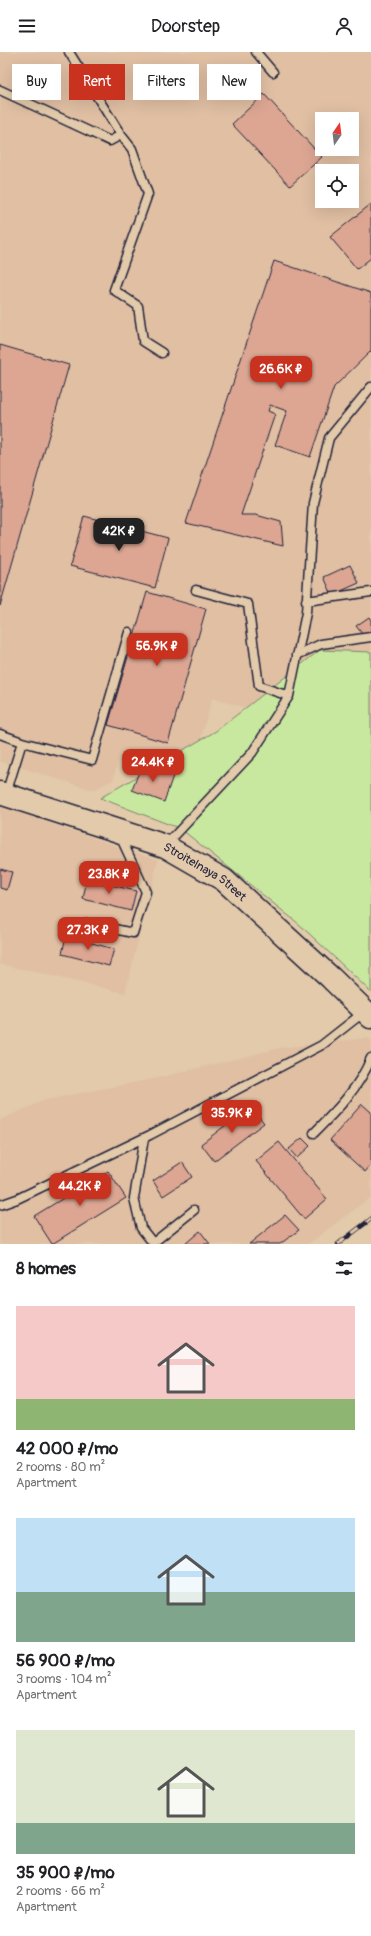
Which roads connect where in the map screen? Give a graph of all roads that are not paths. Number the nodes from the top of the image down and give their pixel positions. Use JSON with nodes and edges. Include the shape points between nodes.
{"nodes":[{"id":1,"x":69,"y":52,"type":"edge"},
{"id":2,"x":256,"y":52,"type":"edge"},
{"id":3,"x":273,"y":72,"type":"dead end"},
{"id":4,"x":0,"y":90,"type":"edge"},
{"id":5,"x":121,"y":135,"type":"junction"},
{"id":6,"x":162,"y":353,"type":"dead end"},
{"id":7,"x":371,"y":387,"type":"edge"},
{"id":8,"x":196,"y":590,"type":"dead end"},
{"id":9,"x":371,"y":592,"type":"edge"},
{"id":10,"x":306,"y":601,"type":"junction"},
{"id":11,"x":129,"y":632,"type":"dead end"},
{"id":12,"x":371,"y":637,"type":"edge"},
{"id":13,"x":297,"y":655,"type":"junction"},
{"id":14,"x":289,"y":696,"type":"junction"},
{"id":15,"x":0,"y":734,"type":"edge"},
{"id":16,"x":22,"y":742,"type":"junction"},
{"id":17,"x":3,"y":794,"type":"edge"},
{"id":18,"x":118,"y":831,"type":"junction"},
{"id":19,"x":164,"y":846,"type":"junction"},
{"id":20,"x":86,"y":923,"type":"dead end"},
{"id":21,"x":368,"y":1014,"type":"edge"},
{"id":22,"x":371,"y":1058,"type":"edge"},
{"id":23,"x":314,"y":1132,"type":"dead end"},
{"id":24,"x":144,"y":1138,"type":"junction"},
{"id":25,"x":0,"y":1205,"type":"edge"},
{"id":26,"x":194,"y":1210,"type":"dead end"},
{"id":27,"x":153,"y":1244,"type":"edge"}],
"edges":[{"from":1,"to":5,"type":"lane"},
{"from":2,"to":3,"type":"lane"},
{"from":4,"to":5,"type":"lane","via":[[110,141]]},
{"from":5,"to":6,"type":"lane","via":[[132,149],[148,194],[114,290],[138,306],[143,341]]},
{"from":7,"to":10,"type":"lane","via":[[330,438],[314,503]]},
{"from":8,"to":14,"type":"lane","via":[[248,604],[259,686]]},
{"from":9,"to":10,"type":"lane"},
{"from":10,"to":13,"type":"lane"},
{"from":11,"to":16,"type":"lane","via":[[92,760]]},
{"from":12,"to":13,"type":"lane","via":[[321,644]]},
{"from":13,"to":14,"type":"lane"},
{"from":14,"to":19,"type":"lane","via":[[252,753]]},
{"from":15,"to":16,"type":"lane"},
{"from":16,"to":17,"type":"lane"},
{"from":17,"to":18,"type":"street","name":"Stroitelnaya Street"},
{"from":18,"to":19,"type":"street","name":"Stroitelnaya Street"},
{"from":18,"to":20,"type":"lane","via":[[146,892],[133,933]]},
{"from":19,"to":21,"type":"street","name":"Stroitelnaya Street","via":[[224,880]]},
{"from":21,"to":24,"type":"lane","via":[[322,1045]]},
{"from":22,"to":23,"type":"lane","via":[[366,1071],[340,1107]]},
{"from":24,"to":25,"type":"lane"},
{"from":24,"to":27,"type":"lane","via":[[134,1198],[141,1228]]},
{"from":26,"to":27,"type":"lane"}]}
